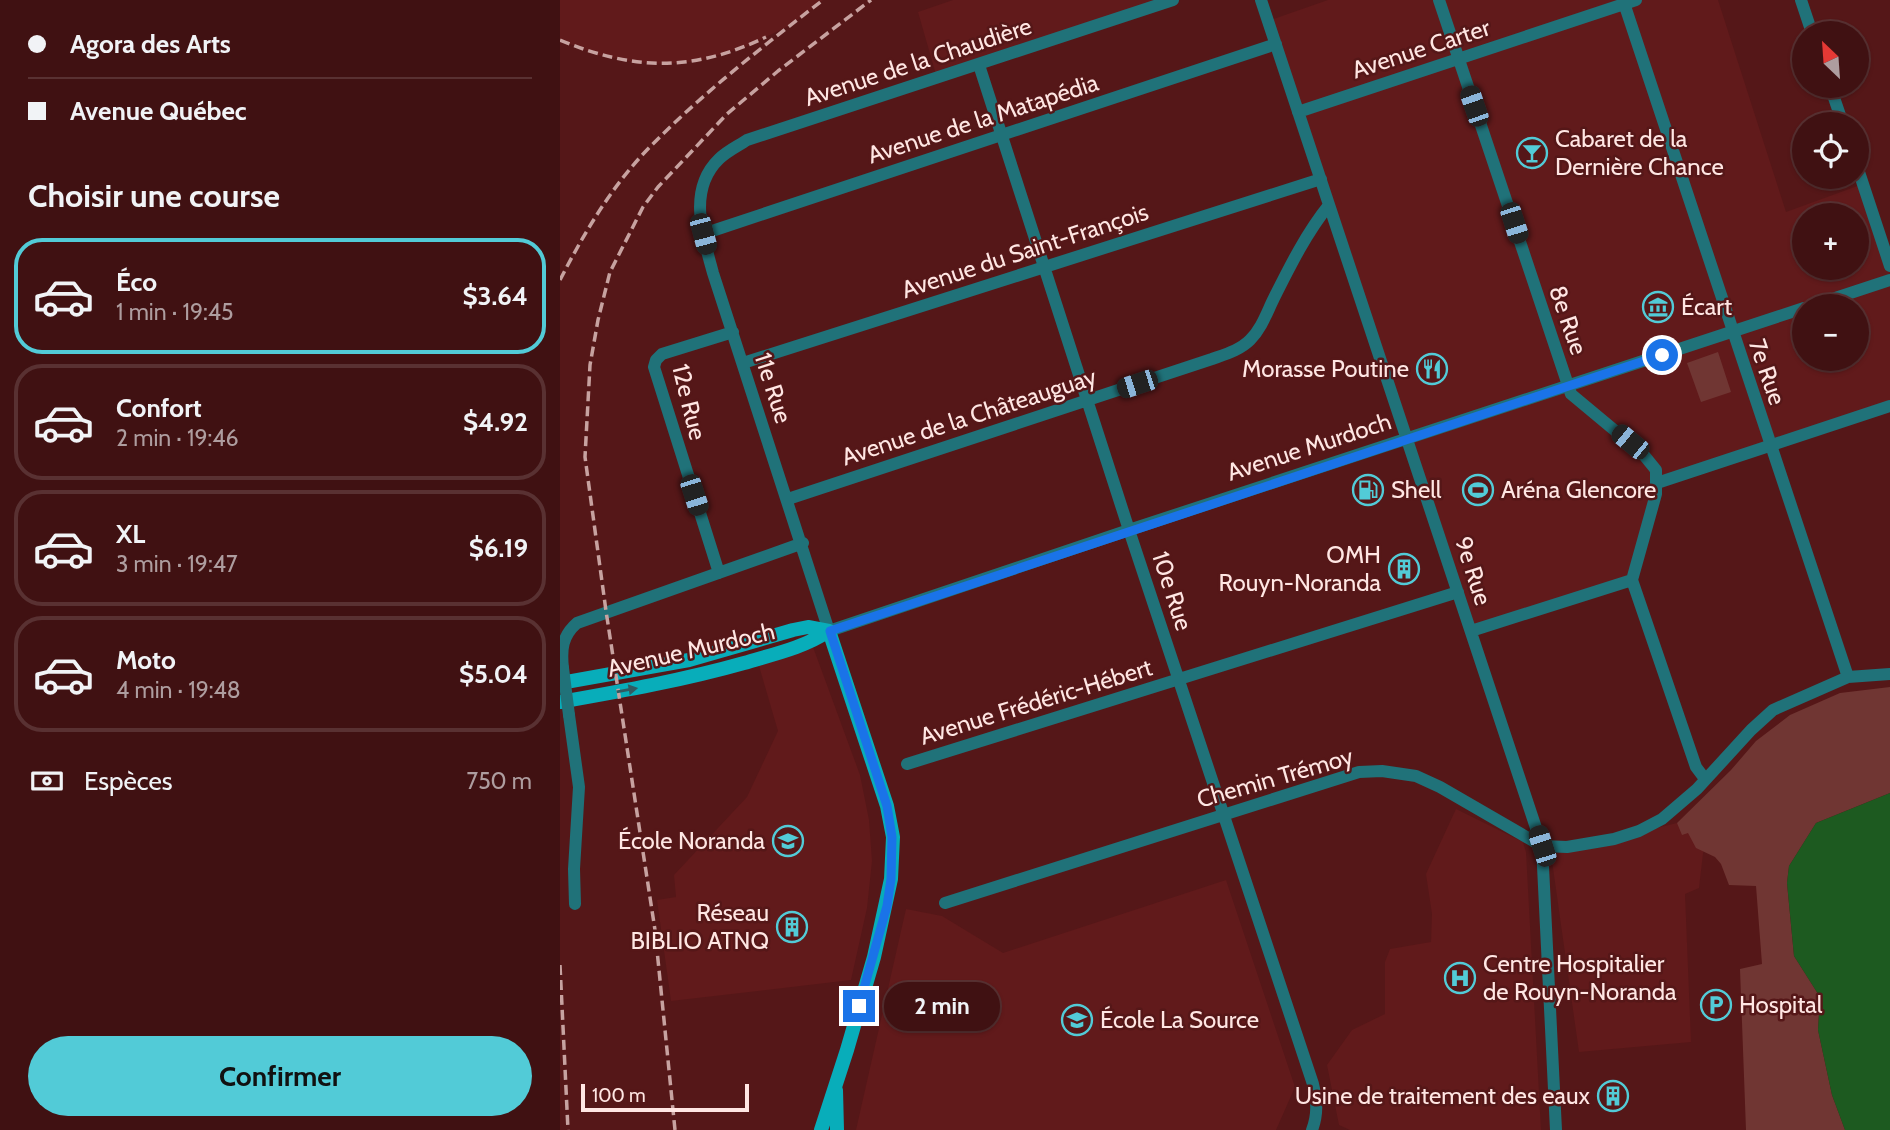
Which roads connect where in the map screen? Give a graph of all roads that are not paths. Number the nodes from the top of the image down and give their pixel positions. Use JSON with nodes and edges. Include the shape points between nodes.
{"nodes":[{"id":1,"x":1173,"y":0,"type":"edge"},
{"id":2,"x":1261,"y":0,"type":"edge"},
{"id":3,"x":1439,"y":0,"type":"edge"},
{"id":4,"x":1801,"y":0,"type":"edge"},
{"id":5,"x":1628,"y":1,"type":"edge"},
{"id":6,"x":1808,"y":21,"type":"edge"},
{"id":7,"x":1276,"y":44,"type":"junction"},
{"id":8,"x":1459,"y":59,"type":"junction"},
{"id":9,"x":979,"y":65,"type":"junction"},
{"id":10,"x":1298,"y":112,"type":"junction"},
{"id":11,"x":1002,"y":135,"type":"junction"},
{"id":12,"x":719,"y":159,"type":"joint"},
{"id":13,"x":1321,"y":179,"type":"junction"},
{"id":14,"x":1865,"y":189,"type":"edge"},
{"id":15,"x":1329,"y":205,"type":"junction"},
{"id":16,"x":703,"y":234,"type":"junction"},
{"id":17,"x":1890,"y":265,"type":"edge"},
{"id":18,"x":1044,"y":267,"type":"junction"},
{"id":19,"x":1890,"y":280,"type":"edge"},
{"id":20,"x":1847,"y":294,"type":"edge"},
{"id":21,"x":1792,"y":312,"type":"edge"},
{"id":22,"x":733,"y":332,"type":"junction"},
{"id":23,"x":1732,"y":332,"type":"junction"},
{"id":24,"x":743,"y":363,"type":"junction"},
{"id":25,"x":1568,"y":386,"type":"junction"},
{"id":26,"x":1087,"y":400,"type":"junction"},
{"id":27,"x":1890,"y":406,"type":"edge"},
{"id":28,"x":1407,"y":439,"type":"junction"},
{"id":29,"x":1770,"y":446,"type":"junction"},
{"id":30,"x":1657,"y":483,"type":"junction"},
{"id":31,"x":788,"y":499,"type":"junction"},
{"id":32,"x":1129,"y":530,"type":"junction"},
{"id":33,"x":803,"y":543,"type":"junction"},
{"id":34,"x":719,"y":573,"type":"junction"},
{"id":35,"x":1632,"y":580,"type":"junction"},
{"id":36,"x":1458,"y":592,"type":"junction"},
{"id":37,"x":830,"y":631,"type":"junction"},
{"id":38,"x":1471,"y":631,"type":"junction"},
{"id":39,"x":1890,"y":674,"type":"edge"},
{"id":40,"x":1848,"y":677,"type":"junction"},
{"id":41,"x":1179,"y":678,"type":"junction"},
{"id":42,"x":560,"y":683,"type":"edge"},
{"id":43,"x":560,"y":702,"type":"edge"},
{"id":44,"x":907,"y":764,"type":"dead end"},
{"id":45,"x":1705,"y":779,"type":"junction"},
{"id":46,"x":1224,"y":814,"type":"junction"},
{"id":47,"x":1542,"y":846,"type":"junction"},
{"id":48,"x":575,"y":904,"type":"dead end"},
{"id":49,"x":945,"y":904,"type":"dead end"},
{"id":50,"x":836,"y":1087,"type":"junction"},
{"id":51,"x":1314,"y":1129,"type":"edge"},
{"id":52,"x":821,"y":1130,"type":"edge"},
{"id":53,"x":837,"y":1130,"type":"edge"},
{"id":54,"x":1556,"y":1130,"type":"edge"}],
"edges":[{"from":1,"to":9,"type":"street","name":"Avenue de la Chaudière"},
{"from":2,"to":7,"type":"street","name":"9e Rue"},
{"from":3,"to":8,"type":"street","name":"8e Rue"},
{"from":4,"to":6,"type":"street"},
{"from":5,"to":8,"type":"street","name":"Avenue Carter"},
{"from":5,"to":23,"type":"street","name":"7e Rue"},
{"from":7,"to":10,"type":"street","name":"9e Rue"},
{"from":7,"to":11,"type":"street","name":"Avenue de la Matapédia"},
{"from":8,"to":10,"type":"street","name":"Avenue Carter"},
{"from":8,"to":25,"type":"street","name":"8e Rue"},
{"from":9,"to":11,"type":"street","name":"10e Rue"},
{"from":9,"to":12,"type":"street","name":"Avenue de la Chaudière","via":[[747,140]]},
{"from":10,"to":13,"type":"street","name":"9e Rue"},
{"from":11,"to":16,"type":"street","name":"Avenue de la Matapédia"},
{"from":11,"to":18,"type":"street","name":"10e Rue"},
{"from":12,"to":16,"type":"street","name":"11e Rue","via":[[700,198]]},
{"from":13,"to":15,"type":"street","name":"9e Rue"},
{"from":13,"to":18,"type":"street","name":"Avenue du Saint-François"},
{"from":14,"to":17,"type":"street"},
{"from":15,"to":26,"type":"street","name":"Avenue de la Châteauguay","via":[[1295,257],[1262,325],[1241,348]]},
{"from":15,"to":28,"type":"street","name":"9e Rue"},
{"from":16,"to":22,"type":"street","name":"11e Rue"},
{"from":18,"to":24,"type":"street","name":"Avenue du Saint-François"},
{"from":18,"to":26,"type":"street","name":"10e Rue"},
{"from":19,"to":20,"type":"street"},
{"from":21,"to":23,"type":"street","name":"Avenue Murdoch"},
{"from":22,"to":24,"type":"street","name":"11e Rue"},
{"from":22,"to":34,"type":"street","name":"12e Rue","via":[[662,354],[654,367]]},
{"from":23,"to":25,"type":"street","name":"Avenue Murdoch"},
{"from":23,"to":29,"type":"street","name":"7e Rue"},
{"from":24,"to":31,"type":"street","name":"11e Rue"},
{"from":25,"to":28,"type":"street","name":"Avenue Murdoch"},
{"from":25,"to":30,"type":"street","name":"8e Rue","via":[[1571,394],[1648,459],[1656,470]]},
{"from":26,"to":31,"type":"street","name":"Avenue de la Châteauguay"},
{"from":26,"to":32,"type":"street","name":"10e Rue"},
{"from":27,"to":29,"type":"street"},
{"from":28,"to":32,"type":"street","name":"Avenue Murdoch"},
{"from":28,"to":36,"type":"street","name":"9e Rue"},
{"from":29,"to":30,"type":"street"},
{"from":29,"to":40,"type":"street","name":"7e Rue"},
{"from":30,"to":35,"type":"street"},
{"from":31,"to":33,"type":"street","name":"11e Rue"},
{"from":32,"to":37,"type":"street","name":"Avenue Murdoch"},
{"from":32,"to":41,"type":"street","name":"10e Rue"},
{"from":33,"to":34,"type":"street"},
{"from":33,"to":37,"type":"street","name":"11e Rue"},
{"from":34,"to":48,"type":"street","bridge":true,"via":[[606,611],[571,629],[563,644],[579,787]]},
{"from":35,"to":38,"type":"street"},
{"from":35,"to":45,"type":"street","via":[[1696,767]]},
{"from":36,"to":38,"type":"street","name":"9e Rue"},
{"from":36,"to":41,"type":"street","name":"Avenue Frédéric-Hébert"},
{"from":37,"to":42,"type":"main road","name":"Avenue Murdoch","via":[[808,627],[689,660]]},
{"from":43,"to":37,"type":"main road","name":"Avenue Murdoch","one_way":true,"via":[[716,672],[812,643]]},
{"from":37,"to":50,"type":"main road","via":[[887,806],[892,837],[887,906]]},
{"from":38,"to":47,"type":"street","name":"9e Rue"},
{"from":39,"to":40,"type":"street"},
{"from":40,"to":45,"type":"street","via":[[1773,710]]},
{"from":41,"to":44,"type":"street","name":"Avenue Frédéric-Hébert"},
{"from":41,"to":46,"type":"street","name":"10e Rue"},
{"from":45,"to":47,"type":"street","via":[[1662,819],[1639,831],[1567,847]]},
{"from":46,"to":47,"type":"street","name":"Chemin Trémoy","via":[[1359,772],[1399,773],[1440,787]]},
{"from":46,"to":49,"type":"street","name":"Chemin Trémoy"},
{"from":46,"to":51,"type":"street","name":"10e Rue","via":[[1313,1084],[1317,1101]]},
{"from":47,"to":54,"type":"street","name":"9e Rue"},
{"from":50,"to":52,"type":"main road"},
{"from":50,"to":53,"type":"main road"}]}
